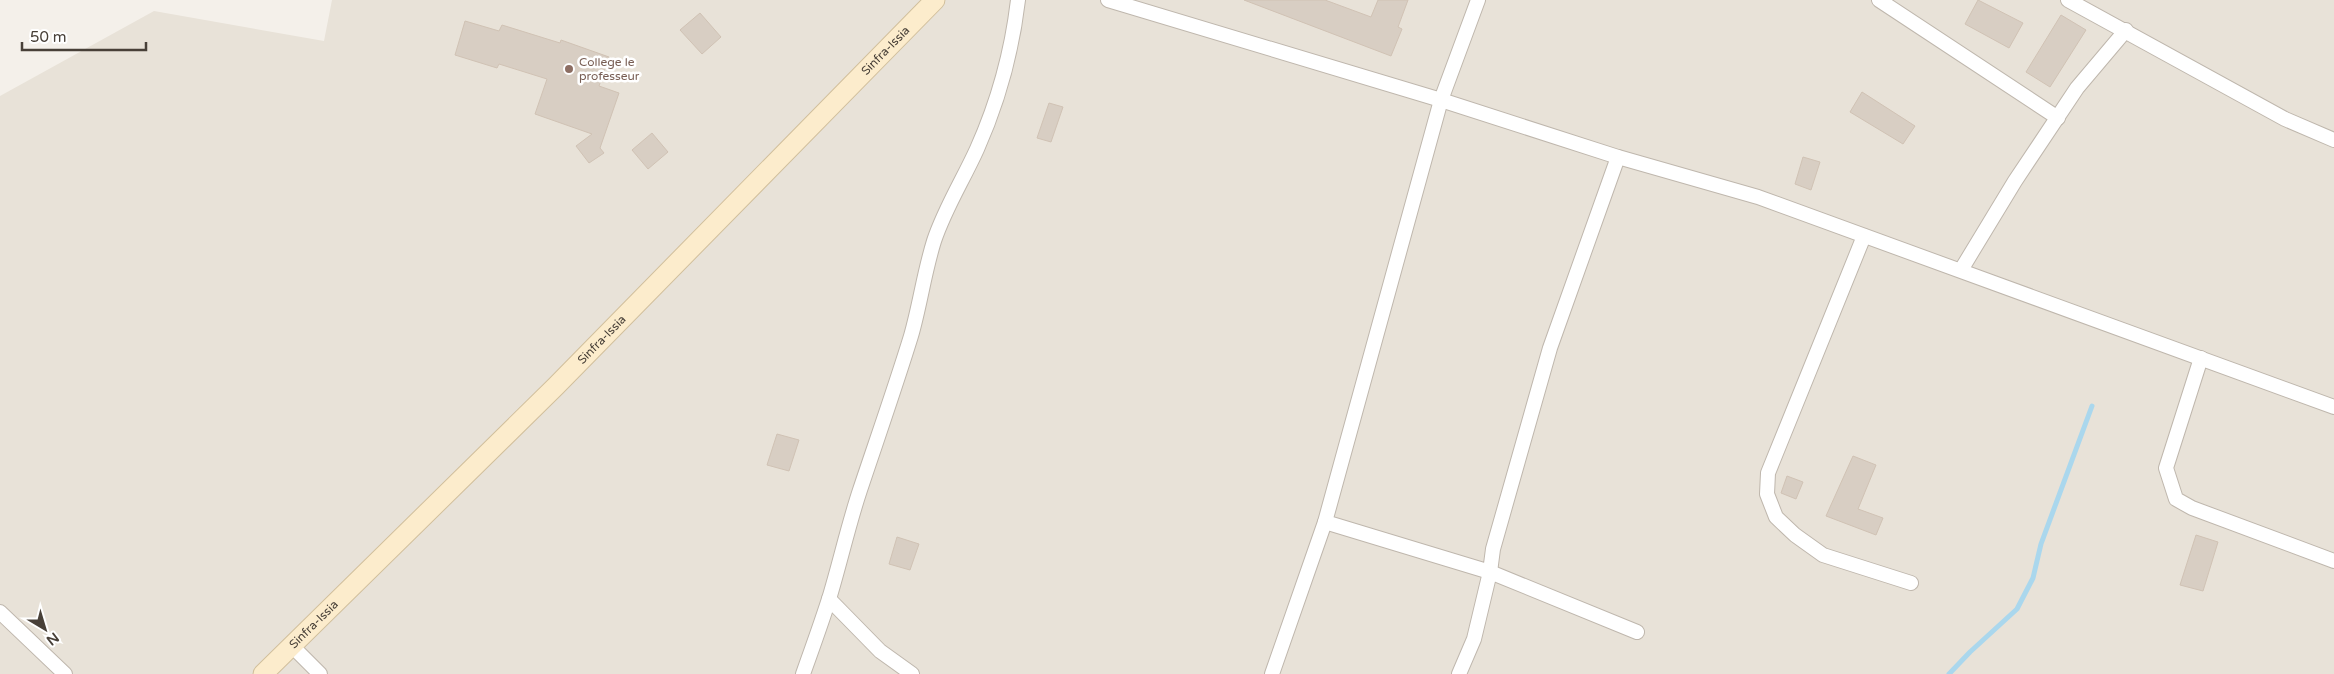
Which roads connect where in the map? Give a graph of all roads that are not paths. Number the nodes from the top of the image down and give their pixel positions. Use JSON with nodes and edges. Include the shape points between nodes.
{"nodes":[{"id":1,"x":936,"y":0,"type":"edge"},
{"id":2,"x":1018,"y":0,"type":"edge"},
{"id":3,"x":1108,"y":0,"type":"edge"},
{"id":4,"x":1478,"y":0,"type":"edge"},
{"id":5,"x":1879,"y":0,"type":"edge"},
{"id":6,"x":2068,"y":0,"type":"edge"},
{"id":7,"x":2126,"y":30,"type":"junction"},
{"id":8,"x":1441,"y":100,"type":"junction"},
{"id":9,"x":2058,"y":118,"type":"junction"},
{"id":10,"x":2334,"y":140,"type":"edge"},
{"id":11,"x":1618,"y":157,"type":"junction"},
{"id":12,"x":1864,"y":236,"type":"junction"},
{"id":13,"x":1961,"y":270,"type":"junction"},
{"id":14,"x":2201,"y":358,"type":"junction"},
{"id":15,"x":2334,"y":407,"type":"edge"},
{"id":16,"x":1325,"y":522,"type":"junction"},
{"id":17,"x":2334,"y":561,"type":"edge"},
{"id":18,"x":1490,"y":572,"type":"junction"},
{"id":19,"x":1911,"y":582,"type":"dead end"},
{"id":20,"x":829,"y":599,"type":"junction"},
{"id":21,"x":0,"y":612,"type":"edge"},
{"id":22,"x":1637,"y":632,"type":"dead end"},
{"id":23,"x":292,"y":646,"type":"junction"},
{"id":24,"x":65,"y":674,"type":"edge"},
{"id":25,"x":263,"y":674,"type":"edge"},
{"id":26,"x":320,"y":674,"type":"edge"},
{"id":27,"x":803,"y":674,"type":"edge"},
{"id":28,"x":912,"y":674,"type":"edge"},
{"id":29,"x":1272,"y":674,"type":"edge"},
{"id":30,"x":1459,"y":674,"type":"edge"}],
"edges":[{"from":1,"to":23,"type":"main road","name":"Sinfra-Issia","via":[[556,386]]},
{"from":2,"to":20,"type":"street","via":[[1012,37],[993,107],[935,239],[914,327],[860,491]]},
{"from":3,"to":8,"type":"street"},
{"from":4,"to":8,"type":"street"},
{"from":5,"to":9,"type":"street"},
{"from":6,"to":7,"type":"street"},
{"from":7,"to":9,"type":"street","via":[[2078,88]]},
{"from":7,"to":10,"type":"street","via":[[2285,119]]},
{"from":8,"to":11,"type":"street"},
{"from":8,"to":16,"type":"street"},
{"from":9,"to":13,"type":"street"},
{"from":11,"to":12,"type":"street","via":[[1758,197]]},
{"from":11,"to":18,"type":"street","via":[[1550,348],[1493,549]]},
{"from":12,"to":13,"type":"street"},
{"from":12,"to":19,"type":"street","via":[[1768,473],[1767,494],[1776,517],[1823,555]]},
{"from":13,"to":14,"type":"street"},
{"from":14,"to":15,"type":"street"},
{"from":14,"to":17,"type":"street","via":[[2166,468],[2176,499],[2192,508]]},
{"from":16,"to":18,"type":"street"},
{"from":16,"to":29,"type":"street"},
{"from":18,"to":22,"type":"street"},
{"from":18,"to":30,"type":"street","via":[[1474,639]]},
{"from":20,"to":27,"type":"street"},
{"from":20,"to":28,"type":"street","via":[[880,651]]},
{"from":21,"to":24,"type":"street"},
{"from":23,"to":25,"type":"main road","name":"Sinfra-Issia"},
{"from":23,"to":26,"type":"street"}]}
